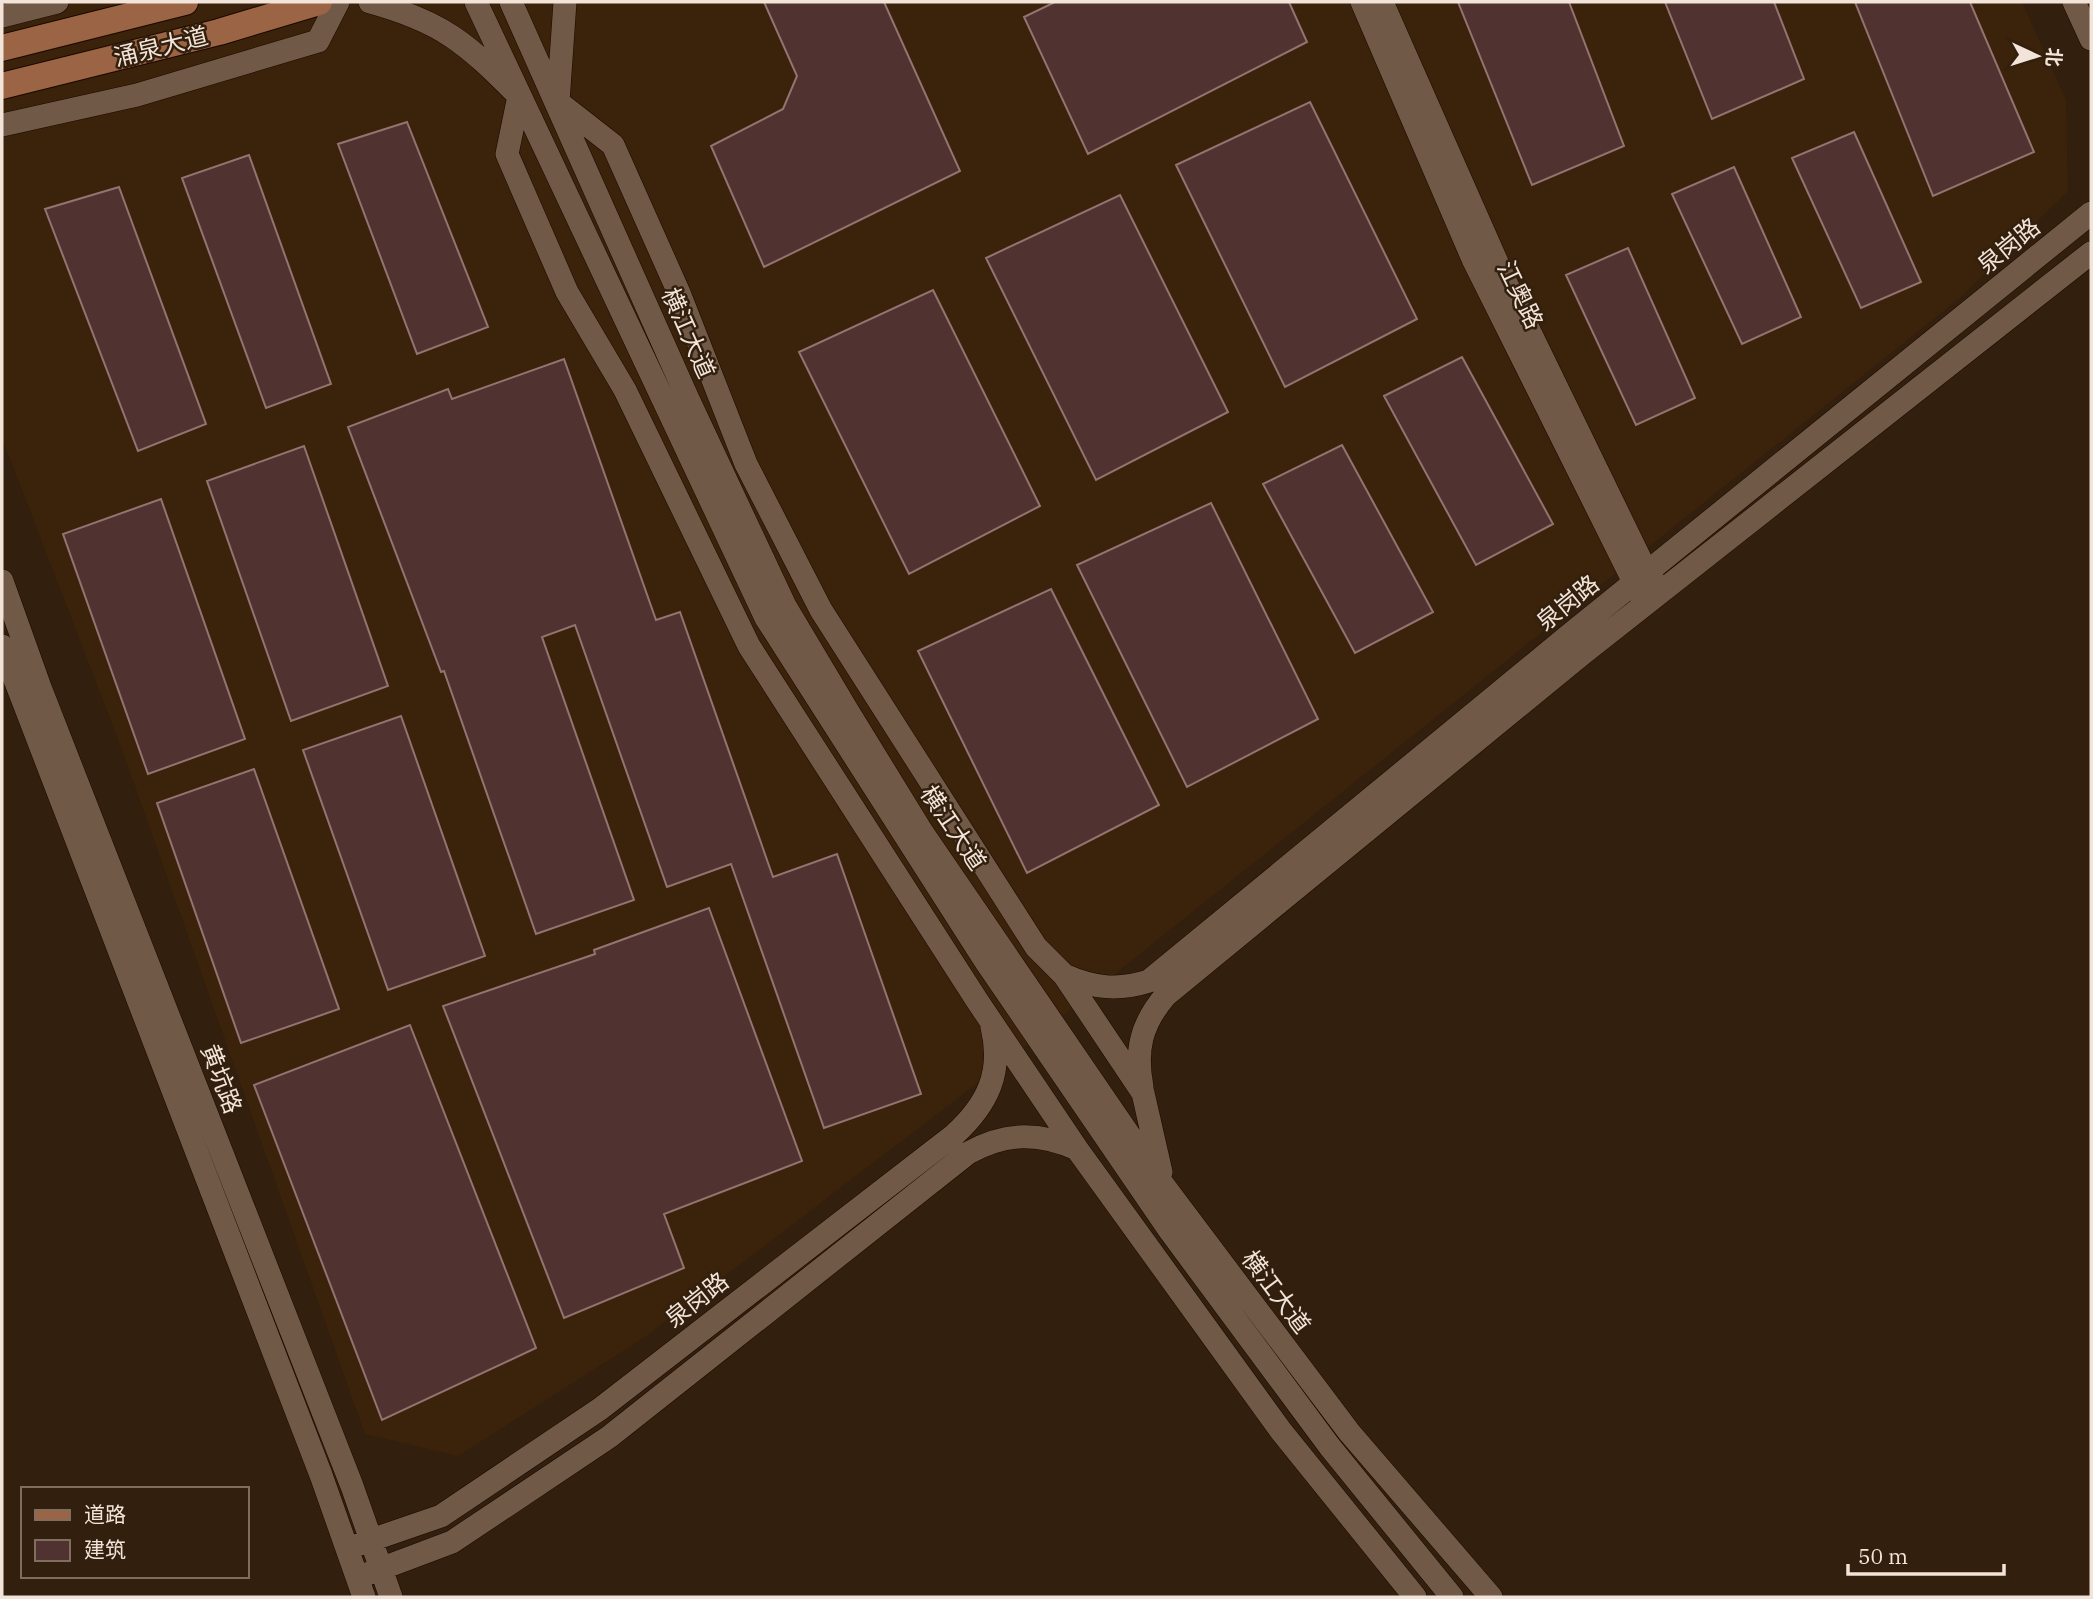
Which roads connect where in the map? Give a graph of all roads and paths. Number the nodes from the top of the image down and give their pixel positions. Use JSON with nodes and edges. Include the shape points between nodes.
{"nodes":[{"id":1,"x":57,"y":2,"type":"edge"},
{"id":2,"x":185,"y":2,"type":"edge"},
{"id":3,"x":319,"y":2,"type":"edge"},
{"id":4,"x":338,"y":2,"type":"edge"},
{"id":5,"x":370,"y":2,"type":"edge"},
{"id":6,"x":476,"y":2,"type":"edge"},
{"id":7,"x":511,"y":2,"type":"edge"},
{"id":8,"x":565,"y":2,"type":"edge"},
{"id":9,"x":1362,"y":2,"type":"edge"},
{"id":10,"x":1382,"y":2,"type":"edge"},
{"id":11,"x":2074,"y":2,"type":"edge"},
{"id":12,"x":2,"y":16,"type":"edge"},
{"id":13,"x":2091,"y":38,"type":"edge"},
{"id":14,"x":2,"y":48,"type":"edge"},
{"id":15,"x":2,"y":86,"type":"edge"},
{"id":16,"x":519,"y":96,"type":"junction"},
{"id":17,"x":558,"y":102,"type":"junction"},
{"id":18,"x":2,"y":125,"type":"edge"},
{"id":19,"x":2091,"y":213,"type":"edge"},
{"id":20,"x":2091,"y":253,"type":"edge"},
{"id":21,"x":1640,"y":578,"type":"junction"},
{"id":22,"x":2,"y":581,"type":"edge"},
{"id":23,"x":1655,"y":598,"type":"junction"},
{"id":24,"x":2,"y":646,"type":"edge"},
{"id":25,"x":1021,"y":925,"type":"junction"},
{"id":26,"x":999,"y":942,"type":"junction"},
{"id":27,"x":986,"y":962,"type":"junction"},
{"id":28,"x":1064,"y":975,"type":"junction"},
{"id":29,"x":963,"y":979,"type":"junction"},
{"id":30,"x":1159,"y":986,"type":"junction"},
{"id":31,"x":991,"y":1020,"type":"junction"},
{"id":32,"x":1143,"y":1093,"type":"junction"},
{"id":33,"x":961,"y":1144,"type":"junction"},
{"id":34,"x":1077,"y":1149,"type":"junction"},
{"id":35,"x":1135,"y":1178,"type":"junction"},
{"id":36,"x":1164,"y":1186,"type":"junction"},
{"id":37,"x":1112,"y":1195,"type":"junction"},
{"id":38,"x":371,"y":1540,"type":"junction"},
{"id":39,"x":346,"y":1548,"type":"junction"},
{"id":40,"x":381,"y":1570,"type":"junction"},
{"id":41,"x":361,"y":1587,"type":"edge"},
{"id":42,"x":391,"y":1597,"type":"edge"},
{"id":43,"x":1415,"y":1597,"type":"edge"},
{"id":44,"x":1452,"y":1597,"type":"edge"},
{"id":45,"x":1492,"y":1597,"type":"edge"}],
"edges":[{"from":1,"to":12,"type":"street"},
{"from":2,"to":14,"type":"main road","name":"涌泉大道"},
{"from":3,"to":15,"type":"main road","name":"涌泉大道"},
{"from":4,"to":18,"type":"street","via":[[318,41],[137,95]]},
{"from":5,"to":16,"type":"street","via":[[442,28]]},
{"from":6,"to":16,"type":"street","name":"横江大道"},
{"from":7,"to":17,"type":"street","name":"横江大道"},
{"from":8,"to":17,"type":"street"},
{"from":9,"to":21,"type":"street","name":"江奥路","via":[[1473,259]]},
{"from":10,"to":21,"type":"street","name":"江奥路"},
{"from":11,"to":13,"type":"street"},
{"from":16,"to":27,"type":"street","name":"横江大道","via":[[766,618]]},
{"from":16,"to":29,"type":"street","via":[[507,154],[567,292],[625,390],[749,646]]},
{"from":17,"to":25,"type":"street","via":[[612,145],[679,293],[746,464],[821,610]]},
{"from":17,"to":26,"type":"street","name":"横江大道","via":[[785,606],[922,831]]},
{"from":19,"to":21,"type":"street","name":"泉岗路"},
{"from":20,"to":23,"type":"street","name":"泉岗路"},
{"from":21,"to":23,"type":"street","name":"江奥路"},
{"from":21,"to":30,"type":"street","name":"泉岗路"},
{"from":22,"to":38,"type":"street","name":"黄坑路"},
{"from":23,"to":30,"type":"street","name":"泉岗路"},
{"from":24,"to":39,"type":"street","name":"黄坑路"},
{"from":25,"to":26,"type":"street"},
{"from":25,"to":28,"type":"street","via":[[1035,947]]},
{"from":26,"to":36,"type":"street","name":"横江大道"},
{"from":27,"to":29,"type":"street"},
{"from":27,"to":35,"type":"street","name":"横江大道"},
{"from":28,"to":30,"type":"street","name":"泉岗路","via":[[1102,988]]},
{"from":28,"to":32,"type":"street"},
{"from":29,"to":31,"type":"street"},
{"from":30,"to":32,"type":"street","name":"泉岗路","via":[[1139,1041]]},
{"from":31,"to":33,"type":"street","name":"泉岗路","via":[[997,1048],[990,1090]]},
{"from":31,"to":34,"type":"street"},
{"from":32,"to":36,"type":"street","name":"泉岗路"},
{"from":33,"to":34,"type":"street","name":"泉岗路","via":[[1020,1135],[1057,1140]]},
{"from":33,"to":38,"type":"street","name":"泉岗路","via":[[600,1409],[440,1516]]},
{"from":33,"to":40,"type":"street","name":"泉岗路","via":[[609,1437],[452,1542]]},
{"from":34,"to":37,"type":"street"},
{"from":35,"to":37,"type":"street"},
{"from":35,"to":44,"type":"street","name":"横江大道","via":[[1330,1447]]},
{"from":36,"to":45,"type":"street","name":"横江大道","via":[[1349,1432]]},
{"from":37,"to":43,"type":"street","via":[[1281,1431]]},
{"from":38,"to":39,"type":"street","name":"泉岗路"},
{"from":38,"to":40,"type":"street","name":"黄坑路"},
{"from":39,"to":41,"type":"street","name":"黄坑路"},
{"from":40,"to":41,"type":"street","name":"泉岗路"},
{"from":40,"to":42,"type":"street","name":"黄坑路"}]}
